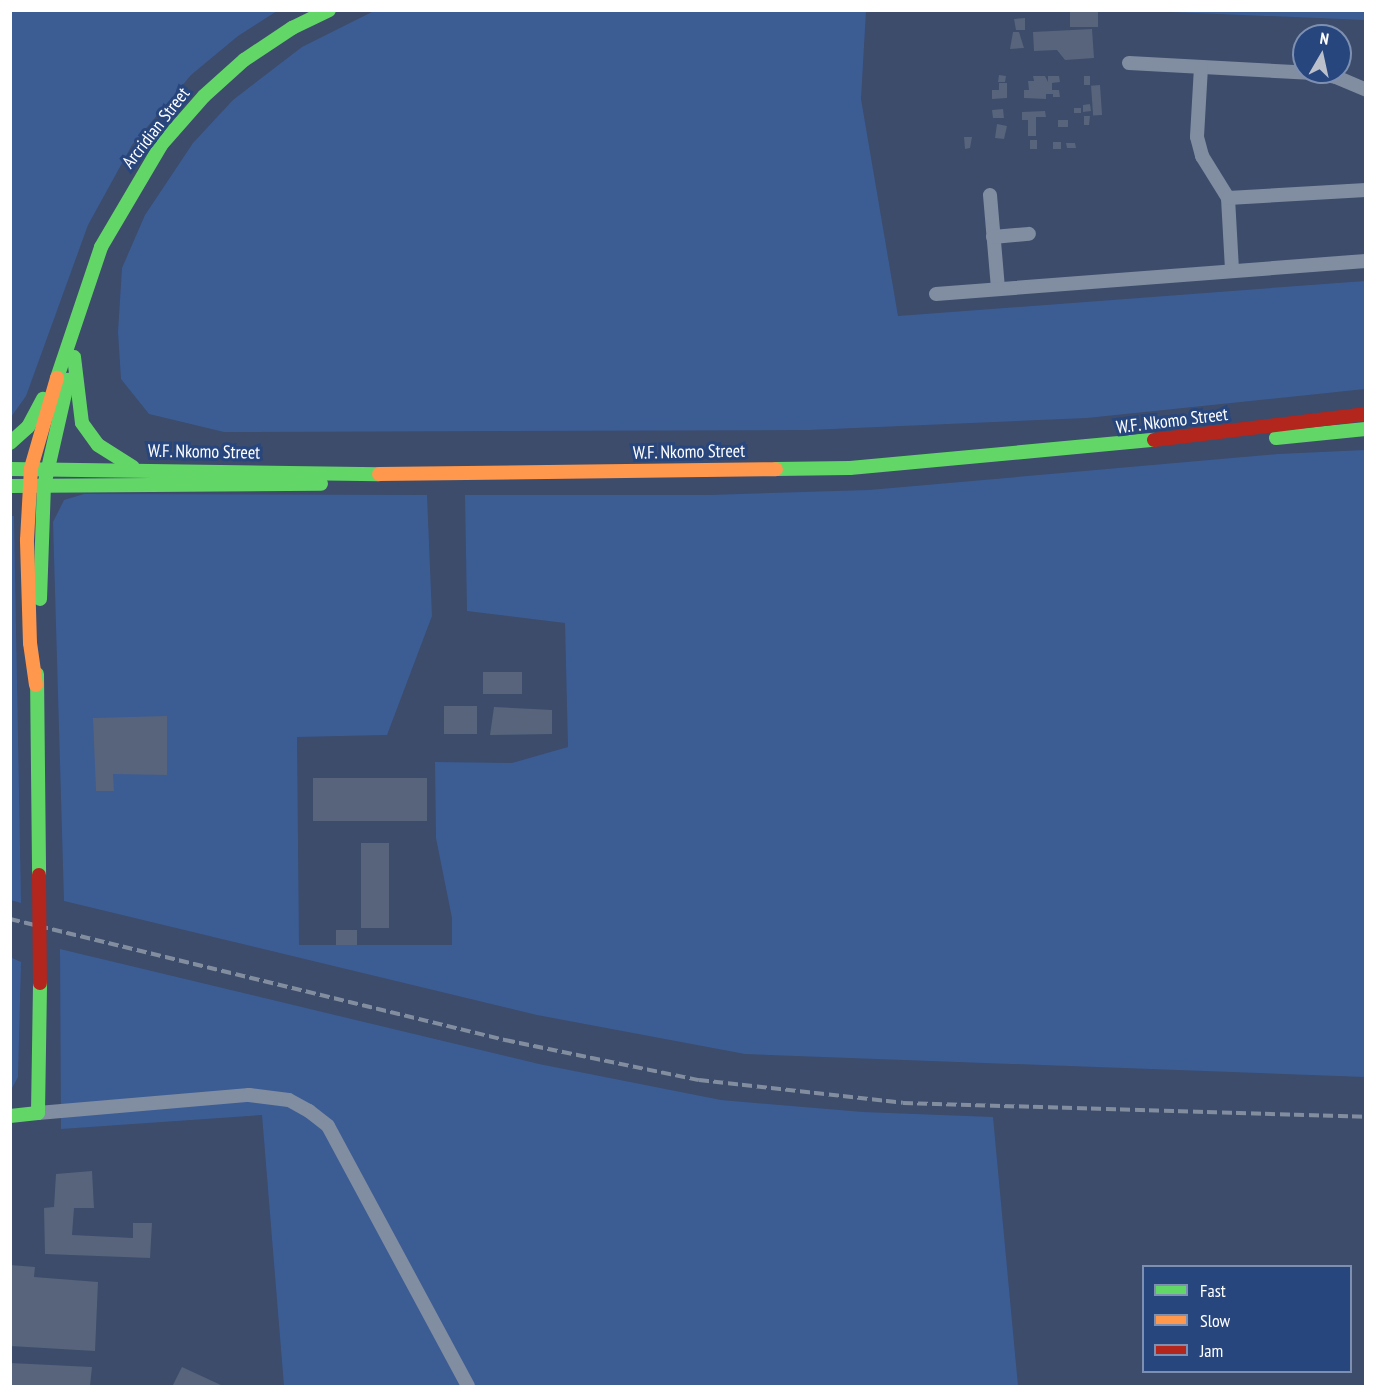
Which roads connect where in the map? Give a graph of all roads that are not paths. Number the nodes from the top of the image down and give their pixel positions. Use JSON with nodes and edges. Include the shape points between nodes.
{"nodes":[{"id":1,"x":329,"y":10,"type":"edge"},
{"id":2,"x":1129,"y":63,"type":"dead end"},
{"id":3,"x":1201,"y":67,"type":"junction"},
{"id":4,"x":1365,"y":90,"type":"edge"},
{"id":5,"x":1365,"y":190,"type":"edge"},
{"id":6,"x":990,"y":195,"type":"dead end"},
{"id":7,"x":1228,"y":198,"type":"junction"},
{"id":8,"x":1029,"y":234,"type":"dead end"},
{"id":9,"x":993,"y":237,"type":"junction"},
{"id":10,"x":1365,"y":261,"type":"edge"},
{"id":11,"x":1232,"y":270,"type":"junction"},
{"id":12,"x":998,"y":289,"type":"junction"},
{"id":13,"x":936,"y":294,"type":"dead end"},
{"id":14,"x":69,"y":356,"type":"junction"},
{"id":15,"x":1365,"y":414,"type":"edge"},
{"id":16,"x":1365,"y":429,"type":"edge"},
{"id":17,"x":10,"y":442,"type":"edge"},
{"id":18,"x":31,"y":468,"type":"junction"},
{"id":19,"x":47,"y":468,"type":"junction"},
{"id":20,"x":10,"y":469,"type":"edge"},
{"id":21,"x":138,"y":469,"type":"junction"},
{"id":22,"x":10,"y":486,"type":"edge"},
{"id":23,"x":28,"y":486,"type":"junction"},
{"id":24,"x":44,"y":486,"type":"junction"},
{"id":25,"x":36,"y":684,"type":"junction"},
{"id":26,"x":38,"y":1113,"type":"junction"},
{"id":27,"x":10,"y":1116,"type":"edge"},
{"id":28,"x":468,"y":1386,"type":"edge"}],
"edges":[{"from":1,"to":14,"type":"main road","name":"Arcridian Street","via":[[292,28],[244,60],[204,96],[161,145],[112,223]]},
{"from":2,"to":3,"type":"street"},
{"from":3,"to":4,"type":"street","via":[[1314,73],[1336,77]]},
{"from":3,"to":7,"type":"street","via":[[1199,147]]},
{"from":5,"to":7,"type":"street"},
{"from":6,"to":9,"type":"street"},
{"from":7,"to":11,"type":"street"},
{"from":8,"to":9,"type":"street"},
{"from":9,"to":12,"type":"street"},
{"from":10,"to":11,"type":"street"},
{"from":11,"to":12,"type":"street"},
{"from":12,"to":13,"type":"street"},
{"from":14,"to":17,"type":"main road","via":[[39,410]]},
{"from":14,"to":18,"type":"main road","name":"Arcridian Street"},
{"from":14,"to":19,"type":"main road","name":"Arcridian Street"},
{"from":14,"to":21,"type":"main road","via":[[82,423],[109,454]]},
{"from":15,"to":21,"type":"main road","name":"W.F. Nkomo Street","via":[[1166,440],[881,467],[421,474]]},
{"from":16,"to":24,"type":"main road","name":"W.F. Nkomo Street","via":[[931,473]]},
{"from":18,"to":19,"type":"main road","name":"W.F. Nkomo Street"},
{"from":18,"to":20,"type":"main road","name":"W.F. Nkomo Street"},
{"from":18,"to":23,"type":"main road","name":"Arcridian Street"},
{"from":19,"to":21,"type":"main road","name":"W.F. Nkomo Street"},
{"from":19,"to":24,"type":"main road","name":"Arcridian Street"},
{"from":22,"to":23,"type":"main road","name":"W.F. Nkomo Street"},
{"from":23,"to":24,"type":"main road","name":"W.F. Nkomo Street"},
{"from":23,"to":25,"type":"main road","name":"Arcridian Street","via":[[30,643]]},
{"from":24,"to":25,"type":"main road","name":"Arcridian Street"},
{"from":25,"to":26,"type":"main road","bridge":true},
{"from":26,"to":27,"type":"main road"},
{"from":26,"to":28,"type":"street","via":[[249,1095],[289,1100],[309,1111],[328,1126]]}]}
